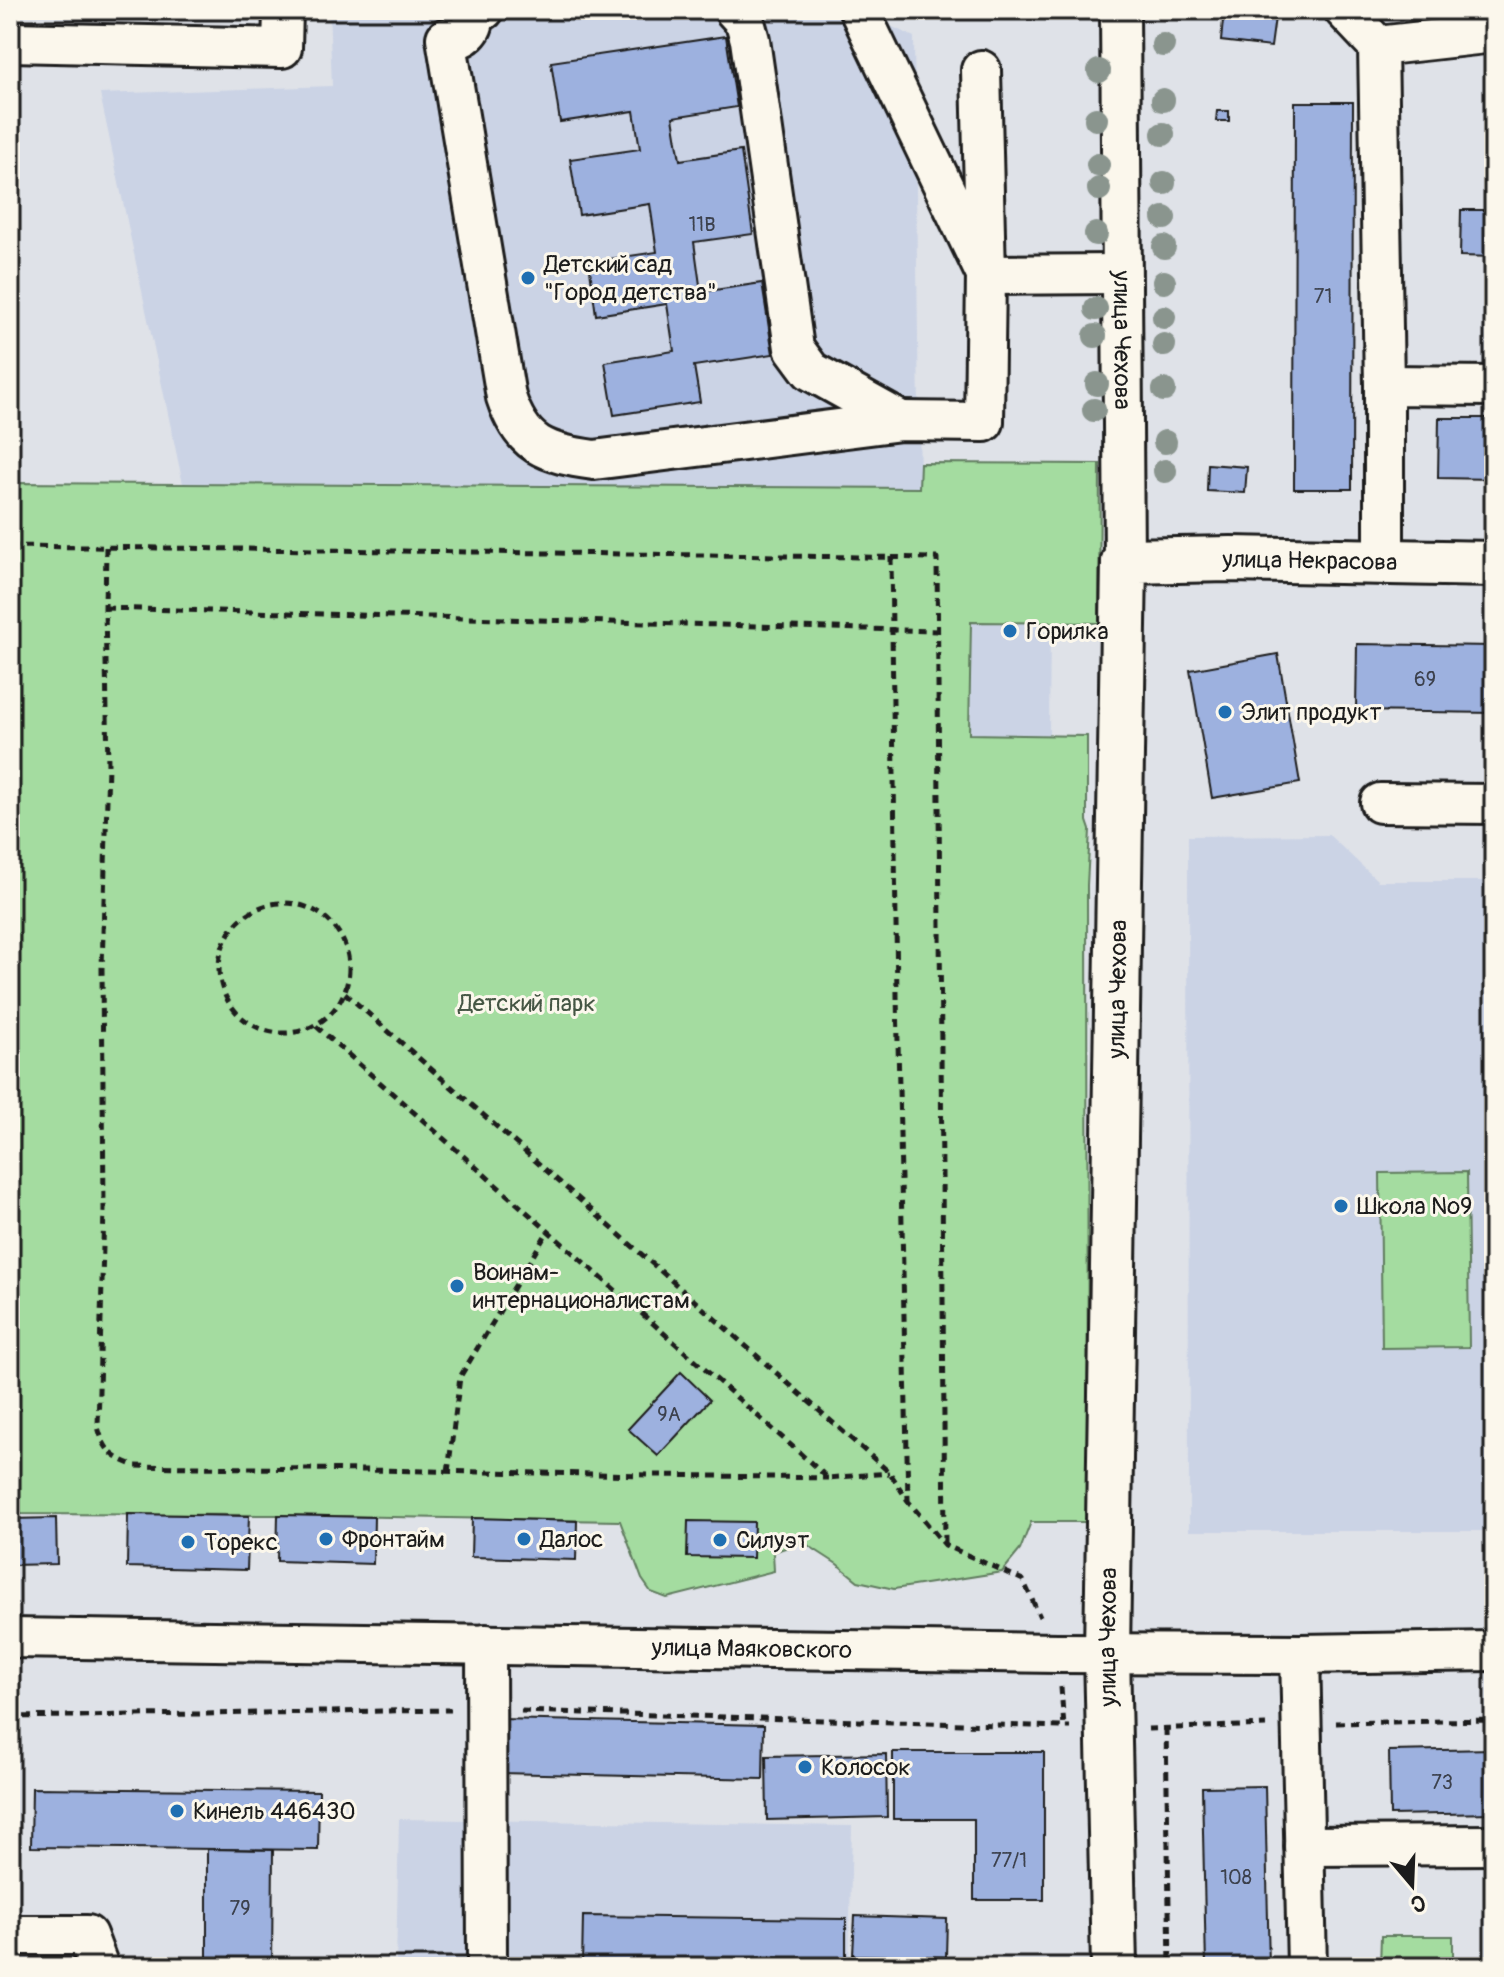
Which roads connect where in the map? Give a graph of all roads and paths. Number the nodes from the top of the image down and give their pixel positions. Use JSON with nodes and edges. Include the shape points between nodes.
{"nodes":[{"id":1,"x":283,"y":10,"type":"edge"},
{"id":2,"x":734,"y":10,"type":"edge"},
{"id":3,"x":859,"y":10,"type":"edge"},
{"id":4,"x":1120,"y":10,"type":"edge"},
{"id":5,"x":1344,"y":10,"type":"edge"},
{"id":6,"x":477,"y":11,"type":"edge"},
{"id":7,"x":439,"y":24,"type":"edge"},
{"id":8,"x":1494,"y":33,"type":"edge"},
{"id":9,"x":10,"y":42,"type":"edge"},
{"id":10,"x":1378,"y":46,"type":"junction"},
{"id":11,"x":981,"y":70,"type":"dead end"},
{"id":12,"x":1121,"y":274,"type":"junction"},
{"id":13,"x":986,"y":275,"type":"junction"},
{"id":14,"x":1384,"y":385,"type":"junction"},
{"id":15,"x":1494,"y":386,"type":"edge"},
{"id":16,"x":901,"y":421,"type":"junction"},
{"id":17,"x":10,"y":546,"type":"edge"},
{"id":18,"x":106,"y":547,"type":"junction"},
{"id":19,"x":891,"y":557,"type":"junction"},
{"id":20,"x":1124,"y":561,"type":"junction"},
{"id":21,"x":1384,"y":562,"type":"junction"},
{"id":22,"x":1494,"y":564,"type":"edge"},
{"id":23,"x":105,"y":608,"type":"junction"},
{"id":24,"x":892,"y":630,"type":"junction"},
{"id":25,"x":937,"y":631,"type":"junction"},
{"id":26,"x":1380,"y":803,"type":"dead end"},
{"id":27,"x":1494,"y":804,"type":"edge"},
{"id":28,"x":345,"y":993,"type":"junction"},
{"id":29,"x":316,"y":1026,"type":"junction"},
{"id":30,"x":548,"y":1231,"type":"junction"},
{"id":31,"x":448,"y":1472,"type":"junction"},
{"id":32,"x":890,"y":1473,"type":"junction"},
{"id":33,"x":828,"y":1478,"type":"junction"},
{"id":34,"x":908,"y":1501,"type":"junction"},
{"id":35,"x":945,"y":1545,"type":"junction"},
{"id":36,"x":1023,"y":1580,"type":"dead end"},
{"id":37,"x":10,"y":1638,"type":"edge"},
{"id":38,"x":486,"y":1644,"type":"junction"},
{"id":39,"x":1494,"y":1651,"type":"edge"},
{"id":40,"x":1107,"y":1652,"type":"junction"},
{"id":41,"x":1300,"y":1654,"type":"junction"},
{"id":42,"x":486,"y":1710,"type":"junction"},
{"id":43,"x":10,"y":1717,"type":"edge"},
{"id":44,"x":1064,"y":1727,"type":"dead end"},
{"id":45,"x":1166,"y":1728,"type":"dead end"},
{"id":46,"x":1494,"y":1845,"type":"edge"},
{"id":47,"x":1304,"y":1846,"type":"junction"},
{"id":48,"x":10,"y":1935,"type":"edge"},
{"id":49,"x":99,"y":1967,"type":"edge"},
{"id":50,"x":487,"y":1967,"type":"edge"},
{"id":51,"x":1114,"y":1967,"type":"edge"},
{"id":52,"x":1170,"y":1967,"type":"edge"},
{"id":53,"x":1307,"y":1967,"type":"edge"}],
"edges":[{"from":1,"to":9,"type":"street","via":[[282,48]]},
{"from":2,"to":16,"type":"street","via":[[745,22],[750,40],[794,348],[811,371]]},
{"from":3,"to":13,"type":"street"},
{"from":4,"to":12,"type":"street","name":"улица Чехова"},
{"from":5,"to":10,"type":"street"},
{"from":6,"to":7,"type":"street","via":[[475,24],[460,39]]},
{"from":7,"to":16,"type":"street","via":[[506,397],[526,436],[566,456],[594,460]]},
{"from":8,"to":10,"type":"street"},
{"from":10,"to":14,"type":"street"},
{"from":11,"to":13,"type":"street"},
{"from":12,"to":13,"type":"street"},
{"from":12,"to":20,"type":"street","name":"улица Чехова"},
{"from":13,"to":16,"type":"street","via":[[984,422]]},
{"from":14,"to":15,"type":"street"},
{"from":14,"to":21,"type":"street"},
{"from":17,"to":18,"type":"path"},
{"from":18,"to":19,"type":"path"},
{"from":18,"to":23,"type":"path"},
{"from":19,"to":24,"type":"path"},
{"from":19,"to":25,"type":"path","via":[[937,558]]},
{"from":20,"to":21,"type":"main road","name":"улица Некрасова"},
{"from":20,"to":40,"type":"main road","name":"улица Чехова"},
{"from":21,"to":22,"type":"main road","name":"улица Некрасова"},
{"from":23,"to":24,"type":"path"},
{"from":23,"to":31,"type":"path","via":[[108,765],[98,1427],[102,1443],[118,1460],[136,1466]]},
{"from":24,"to":25,"type":"path"},
{"from":24,"to":34,"type":"path"},
{"from":25,"to":35,"type":"path"},
{"from":26,"to":27,"type":"street"},
{"from":28,"to":29,"type":"path","via":[[334,1012]]},
{"from":28,"to":29,"type":"path","via":[[348,951],[325,916],[306,906],[264,905],[230,929],[218,969],[233,1011],[272,1033],[294,1034]]},
{"from":28,"to":32,"type":"path"},
{"from":29,"to":30,"type":"path"},
{"from":30,"to":31,"type":"path","via":[[460,1377]]},
{"from":30,"to":33,"type":"path"},
{"from":31,"to":33,"type":"path"},
{"from":32,"to":33,"type":"path"},
{"from":32,"to":34,"type":"path"},
{"from":34,"to":35,"type":"path"},
{"from":35,"to":36,"type":"path"},
{"from":37,"to":38,"type":"street","name":"улица Маяковского"},
{"from":38,"to":40,"type":"street","name":"улица Маяковского"},
{"from":38,"to":42,"type":"street"},
{"from":39,"to":41,"type":"street","name":"улица Маяковского"},
{"from":40,"to":41,"type":"street","name":"улица Маяковского"},
{"from":40,"to":51,"type":"main road","name":"улица Чехова"},
{"from":41,"to":47,"type":"street"},
{"from":42,"to":43,"type":"path"},
{"from":42,"to":44,"type":"path"},
{"from":42,"to":50,"type":"street"},
{"from":45,"to":52,"type":"path"},
{"from":46,"to":47,"type":"street"},
{"from":47,"to":53,"type":"street"},
{"from":48,"to":49,"type":"street","via":[[87,1935]]}]}
